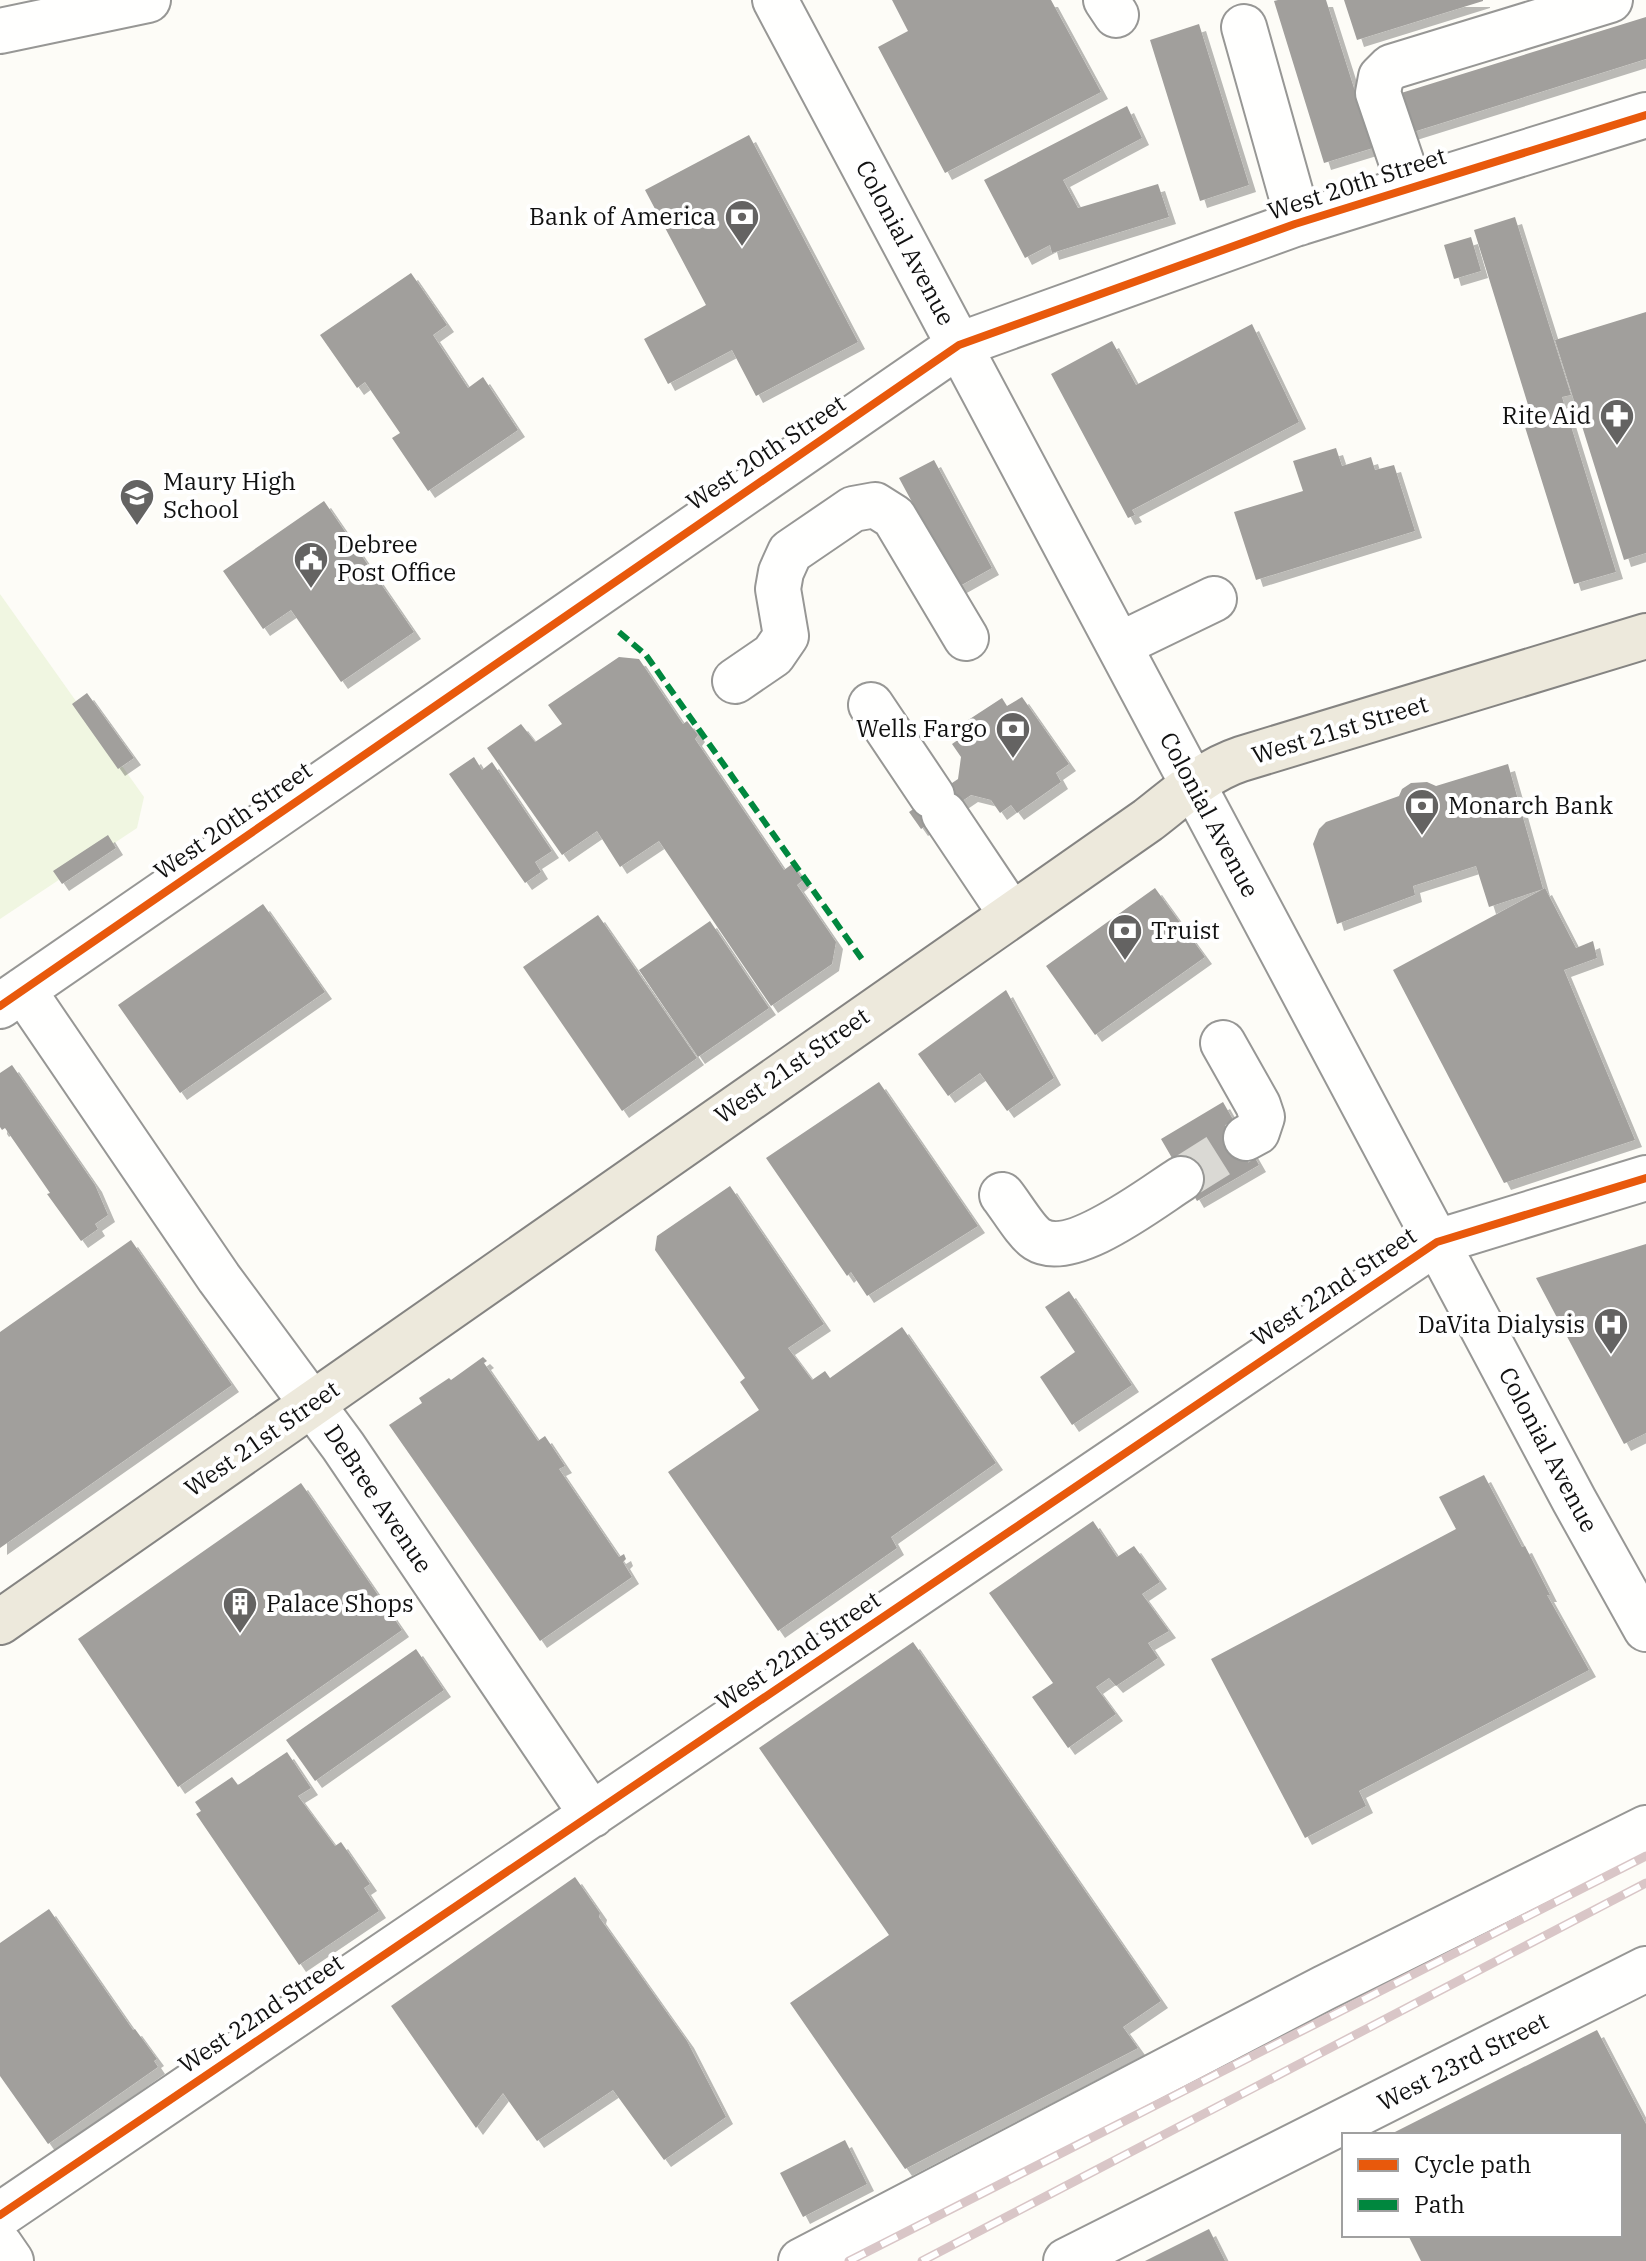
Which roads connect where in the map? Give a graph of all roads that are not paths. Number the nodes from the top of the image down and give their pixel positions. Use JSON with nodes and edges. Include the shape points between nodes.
{"nodes":[{"id":1,"x":148,"y":0,"type":"edge"},
{"id":2,"x":775,"y":0,"type":"edge"},
{"id":3,"x":1610,"y":0,"type":"edge"},
{"id":4,"x":1244,"y":27,"type":"dead end"},
{"id":5,"x":0,"y":31,"type":"edge"},
{"id":6,"x":1646,"y":115,"type":"edge"},
{"id":7,"x":1410,"y":187,"type":"junction"},
{"id":8,"x":1299,"y":223,"type":"junction"},
{"id":9,"x":959,"y":345,"type":"junction"},
{"id":10,"x":1214,"y":599,"type":"dead end"},
{"id":11,"x":1646,"y":636,"type":"edge"},
{"id":12,"x":966,"y":638,"type":"dead end"},
{"id":13,"x":1119,"y":645,"type":"junction"},
{"id":14,"x":735,"y":681,"type":"dead end"},
{"id":15,"x":871,"y":705,"type":"dead end"},
{"id":16,"x":1194,"y":785,"type":"junction"},
{"id":17,"x":1011,"y":914,"type":"junction"},
{"id":18,"x":12,"y":998,"type":"edge"},
{"id":19,"x":1223,"y":1043,"type":"dead end"},
{"id":20,"x":1246,"y":1138,"type":"tunnel mouth"},
{"id":21,"x":1646,"y":1178,"type":"edge"},
{"id":22,"x":1181,"y":1179,"type":"tunnel mouth"},
{"id":23,"x":1002,"y":1195,"type":"dead end"},
{"id":24,"x":1437,"y":1242,"type":"junction"},
{"id":25,"x":312,"y":1403,"type":"junction"},
{"id":26,"x":0,"y":1622,"type":"edge"},
{"id":27,"x":1646,"y":1629,"type":"edge"},
{"id":28,"x":592,"y":1815,"type":"junction"},
{"id":29,"x":1646,"y":1828,"type":"edge"},
{"id":30,"x":1646,"y":1969,"type":"edge"},
{"id":31,"x":0,"y":2215,"type":"edge"},
{"id":32,"x":0,"y":2245,"type":"edge"},
{"id":33,"x":11,"y":2261,"type":"edge"},
{"id":34,"x":801,"y":2261,"type":"edge"},
{"id":35,"x":1066,"y":2261,"type":"edge"}],
"edges":[{"from":1,"to":5,"type":"street"},
{"from":2,"to":9,"type":"street","name":"Colonial Avenue"},
{"from":3,"to":7,"type":"street","via":[[1391,67],[1381,77],[1378,93]]},
{"from":4,"to":8,"type":"street"},
{"from":6,"to":7,"type":"street","name":"West 20th Street"},
{"from":7,"to":8,"type":"street","name":"West 20th Street"},
{"from":8,"to":9,"type":"street","name":"West 20th Street"},
{"from":9,"to":13,"type":"street","name":"Colonial Avenue"},
{"from":9,"to":18,"type":"street","name":"West 20th Street"},
{"from":10,"to":13,"type":"street"},
{"from":11,"to":16,"type":"main road","name":"West 21st Street","via":[[1225,765]]},
{"from":12,"to":14,"type":"street","via":[[894,517],[875,505],[853,509],[790,552],[778,589],[786,636],[773,655]]},
{"from":13,"to":16,"type":"street","name":"Colonial Avenue"},
{"from":15,"to":17,"type":"street"},
{"from":16,"to":17,"type":"main road","name":"West 21st Street"},
{"from":16,"to":24,"type":"street","name":"Colonial Avenue"},
{"from":17,"to":25,"type":"main road","name":"West 21st Street"},
{"from":18,"to":25,"type":"street","name":"DeBree Avenue"},
{"from":19,"to":20,"type":"street","via":[[1262,1117],[1257,1132]]},
{"from":21,"to":24,"type":"street","name":"West 22nd Street"},
{"from":22,"to":23,"type":"street","via":[[1088,1238],[1061,1245],[1037,1240]]},
{"from":24,"to":27,"type":"street","name":"Colonial Avenue"},
{"from":24,"to":28,"type":"street","name":"West 22nd Street"},
{"from":25,"to":26,"type":"main road","name":"West 21st Street"},
{"from":25,"to":28,"type":"street","name":"DeBree Avenue"},
{"from":28,"to":31,"type":"street","name":"West 22nd Street"},
{"from":29,"to":34,"type":"street","via":[[1324,1988]]},
{"from":30,"to":35,"type":"street","name":"West 23rd Street"},
{"from":32,"to":33,"type":"street"}]}
